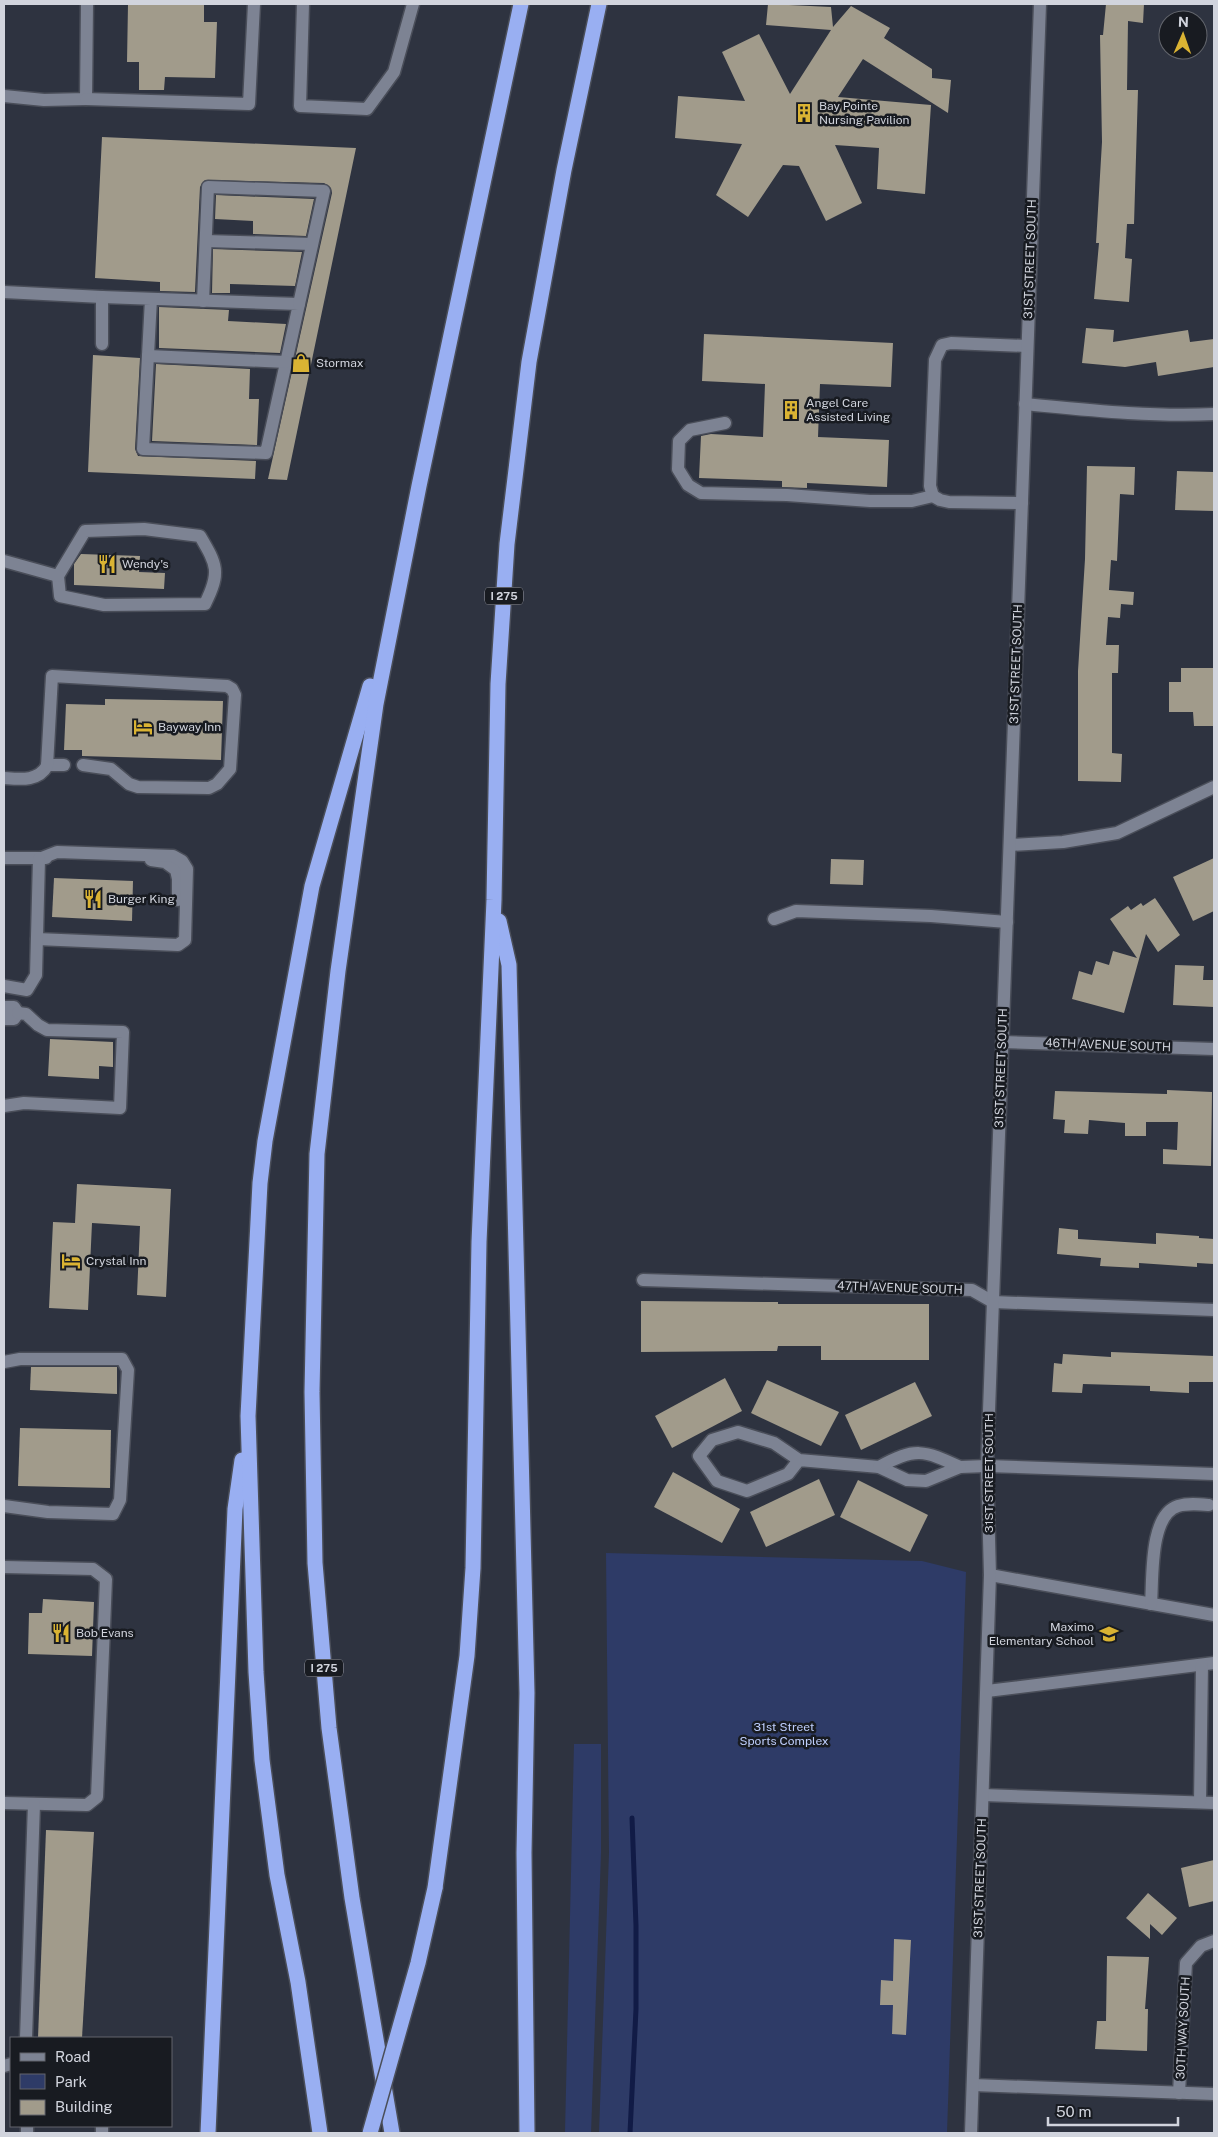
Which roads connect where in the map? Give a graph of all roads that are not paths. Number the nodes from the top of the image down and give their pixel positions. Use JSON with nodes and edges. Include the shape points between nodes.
{"nodes":[{"id":1,"x":87,"y":4,"type":"edge"},
{"id":2,"x":254,"y":4,"type":"edge"},
{"id":3,"x":303,"y":4,"type":"edge"},
{"id":4,"x":413,"y":4,"type":"edge"},
{"id":5,"x":521,"y":4,"type":"edge"},
{"id":6,"x":599,"y":4,"type":"edge"},
{"id":7,"x":1040,"y":4,"type":"edge"},
{"id":8,"x":4,"y":96,"type":"edge"},
{"id":9,"x":86,"y":99,"type":"junction"},
{"id":10,"x":206,"y":241,"type":"junction"},
{"id":11,"x":312,"y":244,"type":"junction"},
{"id":12,"x":4,"y":292,"type":"edge"},
{"id":13,"x":102,"y":298,"type":"junction"},
{"id":14,"x":151,"y":300,"type":"junction"},
{"id":15,"x":203,"y":301,"type":"junction"},
{"id":16,"x":299,"y":304,"type":"junction"},
{"id":17,"x":102,"y":344,"type":"dead end"},
{"id":18,"x":1027,"y":346,"type":"junction"},
{"id":19,"x":148,"y":356,"type":"junction"},
{"id":20,"x":286,"y":362,"type":"junction"},
{"id":21,"x":1025,"y":404,"type":"junction"},
{"id":22,"x":1214,"y":414,"type":"edge"},
{"id":23,"x":726,"y":423,"type":"dead end"},
{"id":24,"x":933,"y":496,"type":"junction"},
{"id":25,"x":1022,"y":502,"type":"junction"},
{"id":26,"x":4,"y":561,"type":"edge"},
{"id":27,"x":58,"y":576,"type":"junction"},
{"id":28,"x":398,"y":591,"type":"junction"},
{"id":29,"x":47,"y":765,"type":"junction"},
{"id":30,"x":64,"y":765,"type":"dead end"},
{"id":31,"x":83,"y":765,"type":"dead end"},
{"id":32,"x":4,"y":778,"type":"edge"},
{"id":33,"x":1214,"y":787,"type":"edge"},
{"id":34,"x":1010,"y":845,"type":"junction"},
{"id":35,"x":4,"y":858,"type":"edge"},
{"id":36,"x":39,"y":859,"type":"junction"},
{"id":37,"x":494,"y":900,"type":"junction"},
{"id":38,"x":774,"y":919,"type":"dead end"},
{"id":39,"x":1007,"y":922,"type":"junction"},
{"id":40,"x":37,"y":939,"type":"junction"},
{"id":41,"x":4,"y":986,"type":"edge"},
{"id":42,"x":4,"y":1007,"type":"edge"},
{"id":43,"x":22,"y":1013,"type":"junction"},
{"id":44,"x":4,"y":1019,"type":"edge"},
{"id":45,"x":1002,"y":1042,"type":"junction"},
{"id":46,"x":1214,"y":1049,"type":"edge"},
{"id":47,"x":4,"y":1106,"type":"edge"},
{"id":48,"x":643,"y":1280,"type":"dead end"},
{"id":49,"x":993,"y":1302,"type":"junction"},
{"id":50,"x":1214,"y":1310,"type":"edge"},
{"id":51,"x":4,"y":1362,"type":"edge"},
{"id":52,"x":248,"y":1416,"type":"junction"},
{"id":53,"x":799,"y":1460,"type":"junction"},
{"id":54,"x":987,"y":1466,"type":"junction"},
{"id":55,"x":879,"y":1467,"type":"junction"},
{"id":56,"x":960,"y":1467,"type":"junction"},
{"id":57,"x":1214,"y":1474,"type":"edge"},
{"id":58,"x":1209,"y":1505,"type":"dead end"},
{"id":59,"x":4,"y":1506,"type":"edge"},
{"id":60,"x":4,"y":1567,"type":"edge"},
{"id":61,"x":990,"y":1575,"type":"junction"},
{"id":62,"x":1150,"y":1604,"type":"junction"},
{"id":63,"x":1214,"y":1615,"type":"edge"},
{"id":64,"x":1208,"y":1664,"type":"edge"},
{"id":65,"x":987,"y":1691,"type":"junction"},
{"id":66,"x":983,"y":1795,"type":"junction"},
{"id":67,"x":1200,"y":1802,"type":"junction"},
{"id":68,"x":4,"y":1803,"type":"edge"},
{"id":69,"x":1214,"y":1803,"type":"edge"},
{"id":70,"x":34,"y":1804,"type":"junction"},
{"id":71,"x":1214,"y":1941,"type":"edge"},
{"id":72,"x":26,"y":2037,"type":"edge"},
{"id":73,"x":973,"y":2086,"type":"junction"},
{"id":74,"x":1179,"y":2093,"type":"junction"},
{"id":75,"x":1214,"y":2094,"type":"edge"},
{"id":76,"x":208,"y":2133,"type":"edge"},
{"id":77,"x":320,"y":2133,"type":"edge"},
{"id":78,"x":370,"y":2133,"type":"edge"},
{"id":79,"x":392,"y":2133,"type":"edge"},
{"id":80,"x":528,"y":2133,"type":"edge"},
{"id":81,"x":971,"y":2133,"type":"edge"}],
"edges":[{"from":1,"to":9,"type":"street"},
{"from":2,"to":9,"type":"street","via":[[249,104]]},
{"from":3,"to":4,"type":"street","via":[[300,106],[367,110],[394,72]]},
{"from":5,"to":28,"type":"highway","number":"I 275"},
{"from":6,"to":37,"type":"highway","number":"I 275","via":[[529,362],[507,544],[498,684]]},
{"from":7,"to":18,"type":"street","name":"31ST STREET SOUTH"},
{"from":8,"to":9,"type":"street","via":[[44,100]]},
{"from":10,"to":11,"type":"street"},
{"from":10,"to":11,"type":"street","via":[[208,187],[324,191]]},
{"from":10,"to":15,"type":"street"},
{"from":11,"to":16,"type":"street"},
{"from":12,"to":13,"type":"street"},
{"from":13,"to":14,"type":"street"},
{"from":13,"to":17,"type":"street"},
{"from":14,"to":15,"type":"street"},
{"from":14,"to":19,"type":"street"},
{"from":15,"to":16,"type":"street"},
{"from":16,"to":20,"type":"street"},
{"from":18,"to":21,"type":"street","name":"31ST STREET SOUTH"},
{"from":18,"to":24,"type":"street","via":[[951,343],[942,345],[937,352],[930,486]]},
{"from":19,"to":20,"type":"street"},
{"from":19,"to":20,"type":"street","via":[[144,449],[266,453]]},
{"from":21,"to":22,"type":"street","via":[[1112,413]]},
{"from":21,"to":25,"type":"street","name":"31ST STREET SOUTH"},
{"from":23,"to":24,"type":"street","via":[[690,430],[679,440],[678,469],[688,484],[701,493],[870,501],[912,501]]},
{"from":24,"to":25,"type":"street","via":[[949,502]]},
{"from":25,"to":34,"type":"street","name":"31ST STREET SOUTH"},
{"from":26,"to":27,"type":"street"},
{"from":27,"to":27,"type":"street","via":[[60,596],[104,605],[206,604],[215,584],[214,560],[200,536],[144,530],[85,531]]},
{"from":28,"to":52,"type":"highway","via":[[312,886],[260,1183]]},
{"from":28,"to":79,"type":"highway","number":"I 275","via":[[376,704],[356,839],[317,1154],[312,1392],[315,1563],[329,1728],[349,1879]]},
{"from":29,"to":30,"type":"street"},
{"from":29,"to":31,"type":"street","via":[[52,676],[227,686],[232,689],[235,696],[230,769],[217,784],[209,788],[138,788],[111,770]]},
{"from":29,"to":32,"type":"street","via":[[43,774],[35,777]]},
{"from":33,"to":34,"type":"street","via":[[1117,833],[1063,842]]},
{"from":34,"to":39,"type":"street","name":"31ST STREET SOUTH"},
{"from":35,"to":36,"type":"street"},
{"from":36,"to":40,"type":"street"},
{"from":36,"to":40,"type":"street","via":[[165,862],[176,870],[178,879],[178,945]]},
{"from":37,"to":78,"type":"highway","number":"I 275","bridge":true,"via":[[479,1242],[473,1568],[468,1656],[435,1888],[418,1962]]},
{"from":37,"to":80,"type":"highway","via":[[509,965],[527,1693],[524,1853]]},
{"from":38,"to":39,"type":"street","via":[[796,910]]},
{"from":39,"to":45,"type":"street","name":"31ST STREET SOUTH"},
{"from":40,"to":41,"type":"street","via":[[36,975],[26,990]]},
{"from":42,"to":43,"type":"street","via":[[14,1007]]},
{"from":43,"to":44,"type":"street","via":[[14,1019]]},
{"from":43,"to":47,"type":"street","via":[[47,1030],[123,1032],[120,1108],[24,1103]]},
{"from":45,"to":46,"type":"street","name":"46TH AVENUE SOUTH"},
{"from":45,"to":49,"type":"street","name":"31ST STREET SOUTH"},
{"from":48,"to":49,"type":"street","name":"47TH AVENUE SOUTH","via":[[972,1290]]},
{"from":49,"to":50,"type":"street","name":"47TH AVENUE SOUTH"},
{"from":49,"to":54,"type":"street","name":"31ST STREET SOUTH"},
{"from":51,"to":59,"type":"street","via":[[20,1359],[122,1359],[128,1370],[120,1500],[114,1514],[48,1512]]},
{"from":52,"to":76,"type":"highway","via":[[235,1509]]},
{"from":52,"to":77,"type":"highway","via":[[262,1760],[277,1875],[298,1982]]},
{"from":53,"to":53,"type":"street","via":[[774,1443],[738,1432],[712,1440],[699,1456],[717,1481],[747,1491],[788,1474]]},
{"from":53,"to":55,"type":"street"},
{"from":54,"to":56,"type":"street"},
{"from":54,"to":57,"type":"street"},
{"from":54,"to":61,"type":"street","name":"31ST STREET SOUTH"},
{"from":55,"to":56,"type":"street","via":[[907,1480],[926,1481]]},
{"from":55,"to":56,"type":"street","via":[[916,1452],[932,1454]]},
{"from":58,"to":62,"type":"street","via":[[1176,1507],[1165,1515],[1155,1545]]},
{"from":60,"to":70,"type":"street","via":[[93,1569],[106,1578],[97,1797],[87,1805]]},
{"from":61,"to":62,"type":"street"},
{"from":61,"to":65,"type":"street","name":"31ST STREET SOUTH"},
{"from":62,"to":63,"type":"street"},
{"from":64,"to":65,"type":"street"},
{"from":64,"to":67,"type":"street"},
{"from":65,"to":66,"type":"street","name":"31ST STREET SOUTH"},
{"from":66,"to":67,"type":"street"},
{"from":66,"to":73,"type":"street","name":"31ST STREET SOUTH"},
{"from":67,"to":69,"type":"street"},
{"from":68,"to":70,"type":"street"},
{"from":70,"to":72,"type":"street"},
{"from":71,"to":74,"type":"street","name":"30TH WAY SOUTH","via":[[1201,1946],[1186,1963]]},
{"from":73,"to":74,"type":"street"},
{"from":73,"to":81,"type":"street","name":"31ST STREET SOUTH"},
{"from":74,"to":75,"type":"street"}]}
